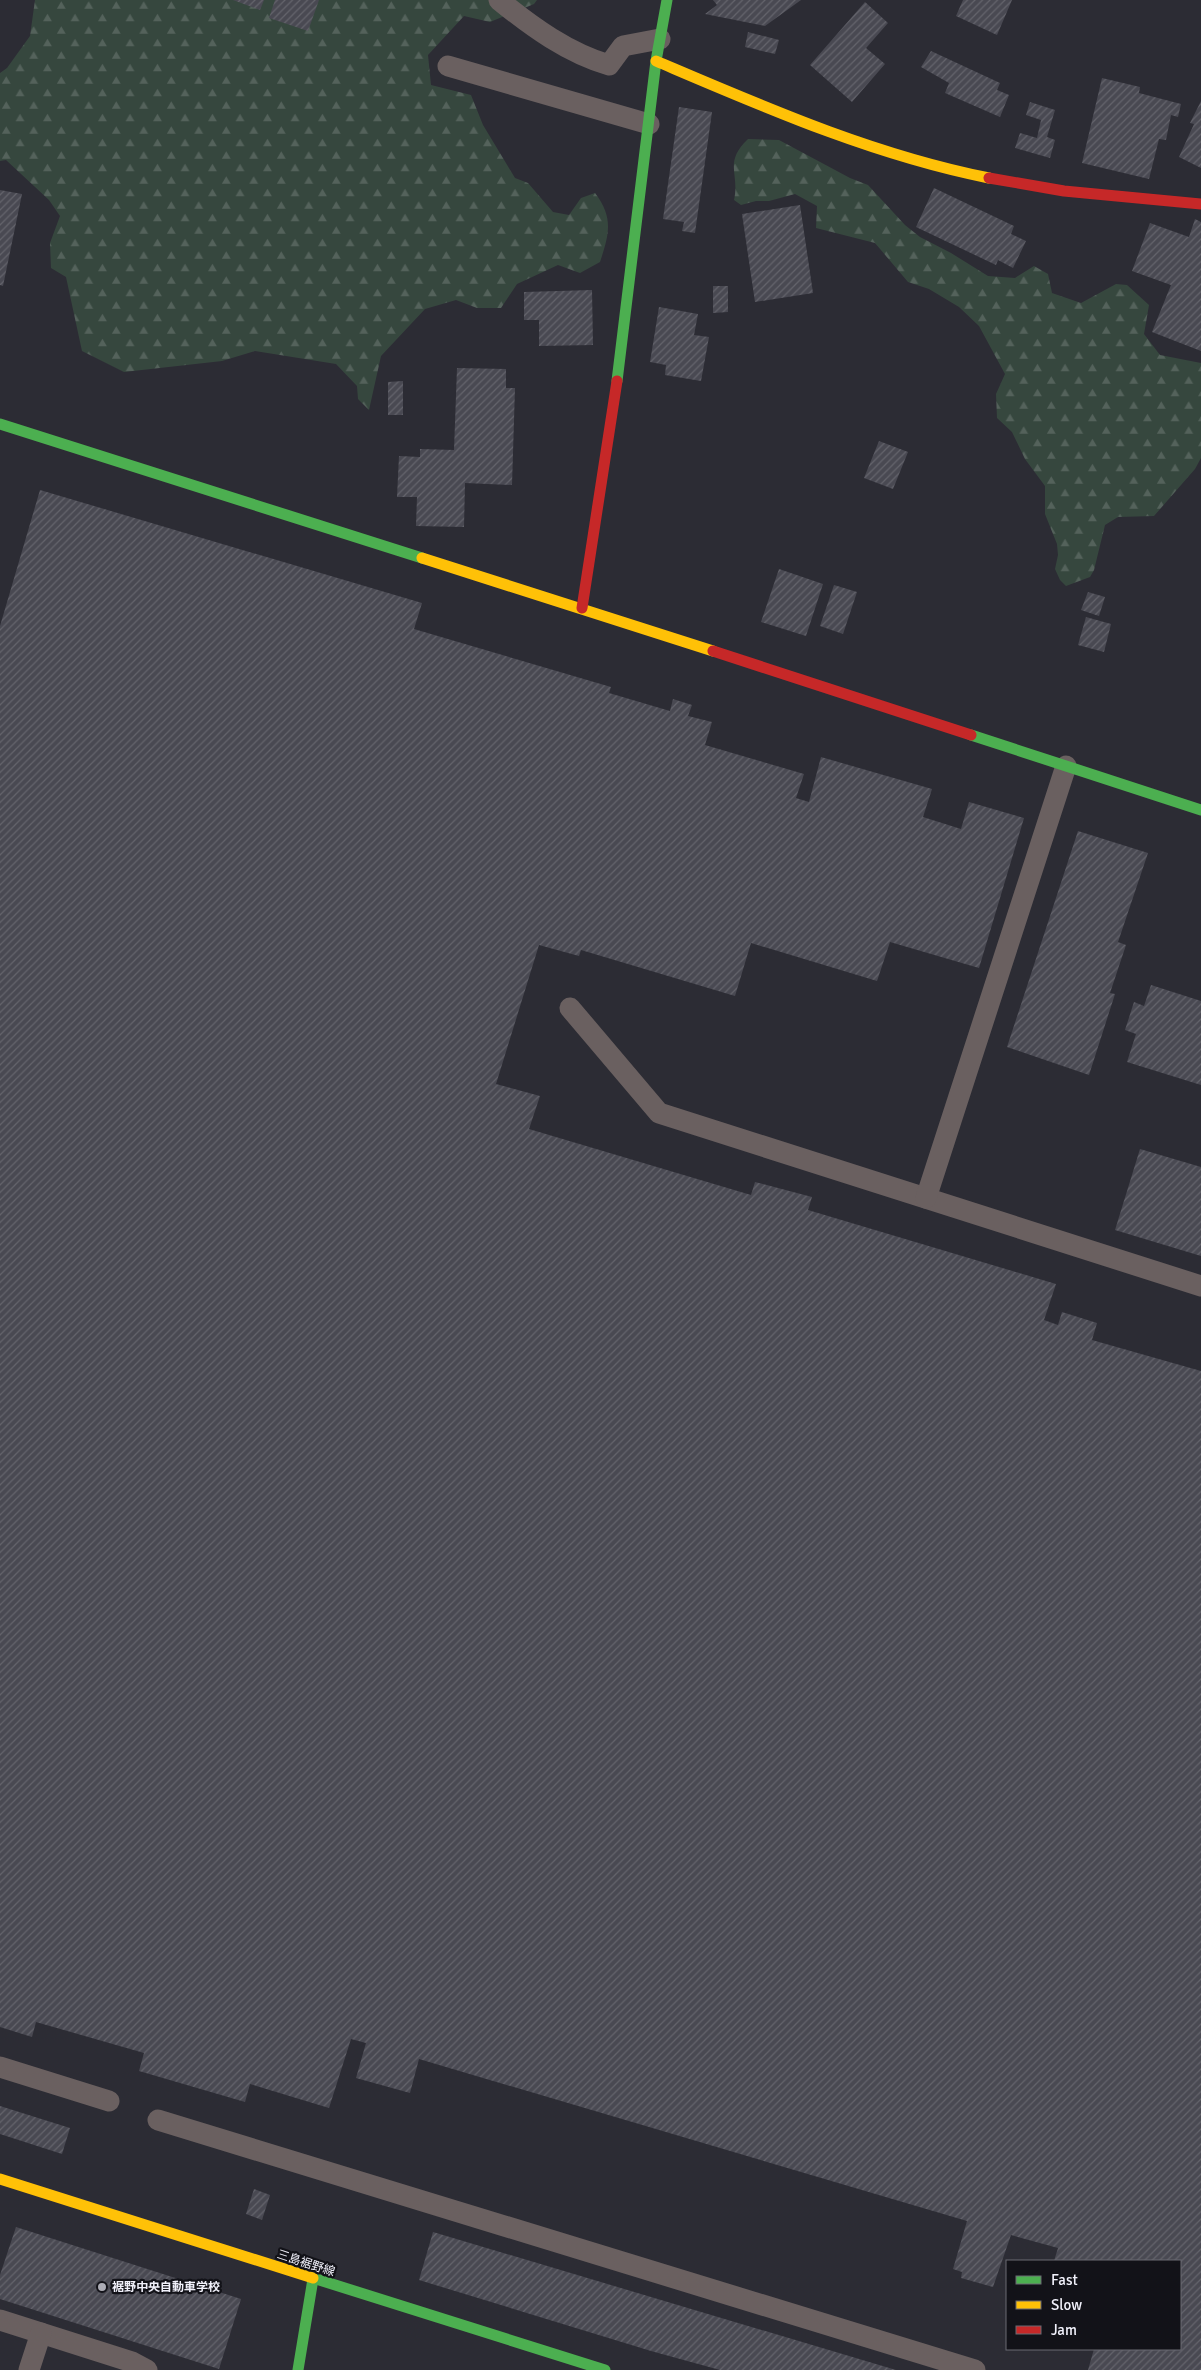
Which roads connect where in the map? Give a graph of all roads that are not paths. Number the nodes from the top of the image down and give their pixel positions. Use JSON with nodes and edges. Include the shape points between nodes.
{"nodes":[{"id":1,"x":499,"y":0,"type":"edge"},
{"id":2,"x":667,"y":0,"type":"edge"},
{"id":3,"x":660,"y":39,"type":"junction"},
{"id":4,"x":656,"y":61,"type":"junction"},
{"id":5,"x":448,"y":66,"type":"dead end"},
{"id":6,"x":649,"y":124,"type":"junction"},
{"id":7,"x":1201,"y":204,"type":"edge"},
{"id":8,"x":0,"y":424,"type":"edge"},
{"id":9,"x":582,"y":608,"type":"junction"},
{"id":10,"x":1066,"y":766,"type":"junction"},
{"id":11,"x":1201,"y":810,"type":"edge"},
{"id":12,"x":570,"y":1008,"type":"dead end"},
{"id":13,"x":926,"y":1198,"type":"junction"},
{"id":14,"x":1201,"y":1286,"type":"edge"},
{"id":15,"x":0,"y":2067,"type":"edge"},
{"id":16,"x":108,"y":2101,"type":"dead end"},
{"id":17,"x":158,"y":2120,"type":"dead end"},
{"id":18,"x":0,"y":2179,"type":"edge"},
{"id":19,"x":313,"y":2279,"type":"junction"},
{"id":20,"x":0,"y":2320,"type":"edge"},
{"id":21,"x":41,"y":2333,"type":"junction"},
{"id":22,"x":29,"y":2370,"type":"edge"},
{"id":23,"x":147,"y":2370,"type":"edge"},
{"id":24,"x":298,"y":2370,"type":"edge"},
{"id":25,"x":606,"y":2370,"type":"edge"},
{"id":26,"x":975,"y":2370,"type":"edge"}],
"edges":[{"from":1,"to":3,"type":"lane","via":[[543,34],[609,65],[623,46]]},
{"from":2,"to":3,"type":"street"},
{"from":3,"to":4,"type":"street"},
{"from":4,"to":6,"type":"street"},
{"from":4,"to":7,"type":"street","via":[[816,128],[903,157],[1035,187]]},
{"from":5,"to":6,"type":"lane"},
{"from":6,"to":9,"type":"street","via":[[622,348]]},
{"from":8,"to":9,"type":"street"},
{"from":9,"to":10,"type":"street"},
{"from":10,"to":11,"type":"street"},
{"from":10,"to":13,"type":"lane"},
{"from":12,"to":13,"type":"lane","via":[[659,1114]]},
{"from":13,"to":14,"type":"lane"},
{"from":15,"to":16,"type":"lane"},
{"from":17,"to":26,"type":"lane"},
{"from":18,"to":19,"type":"street","name":"三島裾野線"},
{"from":19,"to":24,"type":"street"},
{"from":19,"to":25,"type":"street","name":"三島裾野線"},
{"from":20,"to":21,"type":"lane"},
{"from":21,"to":22,"type":"lane"},
{"from":21,"to":23,"type":"lane","via":[[132,2362]]}]}
